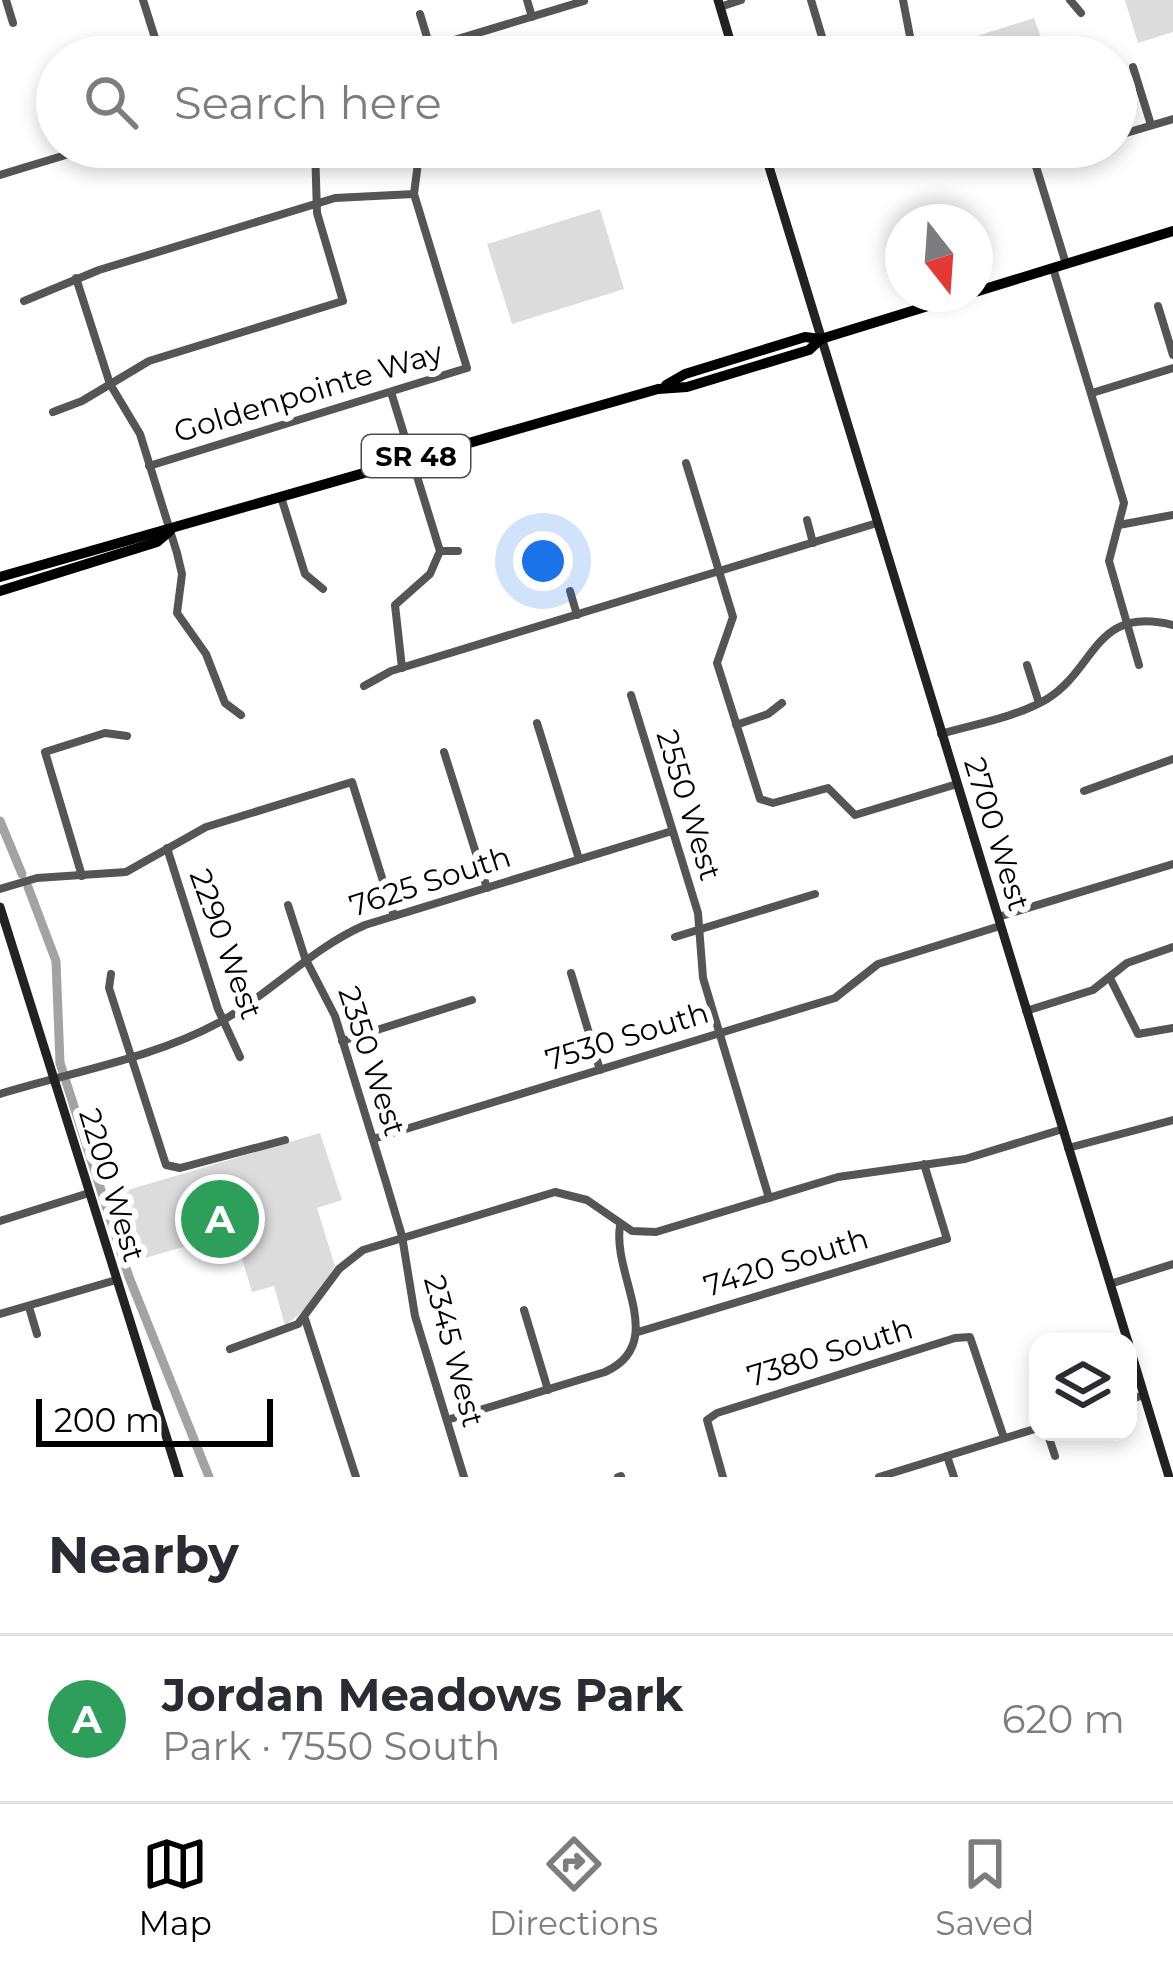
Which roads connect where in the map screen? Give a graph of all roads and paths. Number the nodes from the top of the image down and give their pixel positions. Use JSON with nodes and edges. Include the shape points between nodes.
{"nodes":[{"id":1,"x":6,"y":0,"type":"edge"},
{"id":2,"x":143,"y":0,"type":"edge"},
{"id":3,"x":527,"y":0,"type":"edge"},
{"id":4,"x":741,"y":0,"type":"edge"},
{"id":5,"x":811,"y":0,"type":"edge"},
{"id":6,"x":903,"y":0,"type":"edge"},
{"id":7,"x":1070,"y":0,"type":"edge"},
{"id":8,"x":584,"y":1,"type":"edge"},
{"id":9,"x":719,"y":3,"type":"edge"},
{"id":10,"x":420,"y":14,"type":"dead end"},
{"id":11,"x":1081,"y":14,"type":"dead end"},
{"id":12,"x":532,"y":17,"type":"junction"},
{"id":13,"x":13,"y":22,"type":"dead end"},
{"id":14,"x":154,"y":36,"type":"edge"},
{"id":15,"x":427,"y":36,"type":"edge"},
{"id":16,"x":478,"y":36,"type":"edge"},
{"id":17,"x":729,"y":36,"type":"edge"},
{"id":18,"x":822,"y":36,"type":"edge"},
{"id":19,"x":910,"y":36,"type":"edge"},
{"id":20,"x":1137,"y":80,"type":"edge"},
{"id":21,"x":1173,"y":119,"type":"edge"},
{"id":22,"x":1151,"y":125,"type":"junction"},
{"id":23,"x":1137,"y":129,"type":"edge"},
{"id":24,"x":36,"y":164,"type":"edge"},
{"id":25,"x":315,"y":168,"type":"edge"},
{"id":26,"x":417,"y":168,"type":"edge"},
{"id":27,"x":769,"y":168,"type":"edge"},
{"id":28,"x":1036,"y":168,"type":"edge"},
{"id":29,"x":0,"y":175,"type":"edge"},
{"id":30,"x":414,"y":194,"type":"junction"},
{"id":31,"x":316,"y":204,"type":"junction"},
{"id":32,"x":1173,"y":231,"type":"edge"},
{"id":33,"x":1059,"y":266,"type":"junction"},
{"id":34,"x":76,"y":278,"type":"junction"},
{"id":35,"x":993,"y":286,"type":"edge"},
{"id":36,"x":24,"y":301,"type":"dead end"},
{"id":37,"x":1158,"y":306,"type":"dead end"},
{"id":38,"x":909,"y":312,"type":"edge"},
{"id":39,"x":820,"y":339,"type":"junction"},
{"id":40,"x":1173,"y":355,"type":"edge"},
{"id":41,"x":1173,"y":368,"type":"edge"},
{"id":42,"x":110,"y":384,"type":"junction"},
{"id":43,"x":391,"y":392,"type":"junction"},
{"id":44,"x":1092,"y":393,"type":"junction"},
{"id":45,"x":53,"y":412,"type":"dead end"},
{"id":46,"x":411,"y":458,"type":"junction"},
{"id":47,"x":686,"y":464,"type":"dead end"},
{"id":48,"x":149,"y":466,"type":"junction"},
{"id":49,"x":281,"y":497,"type":"junction"},
{"id":50,"x":1173,"y":514,"type":"edge"},
{"id":51,"x":807,"y":520,"type":"dead end"},
{"id":52,"x":877,"y":524,"type":"junction"},
{"id":53,"x":1119,"y":525,"type":"junction"},
{"id":54,"x":170,"y":531,"type":"junction"},
{"id":55,"x":813,"y":543,"type":"junction"},
{"id":56,"x":440,"y":551,"type":"junction"},
{"id":57,"x":458,"y":551,"type":"dead end"},
{"id":58,"x":720,"y":571,"type":"junction"},
{"id":59,"x":0,"y":577,"type":"edge"},
{"id":60,"x":323,"y":590,"type":"dead end"},
{"id":61,"x":0,"y":591,"type":"edge"},
{"id":62,"x":570,"y":591,"type":"dead end"},
{"id":63,"x":577,"y":615,"type":"junction"},
{"id":64,"x":1126,"y":624,"type":"junction"},
{"id":65,"x":1173,"y":625,"type":"edge"},
{"id":66,"x":1027,"y":665,"type":"dead end"},
{"id":67,"x":1139,"y":665,"type":"dead end"},
{"id":68,"x":402,"y":668,"type":"junction"},
{"id":69,"x":364,"y":686,"type":"dead end"},
{"id":70,"x":631,"y":695,"type":"dead end"},
{"id":71,"x":782,"y":703,"type":"dead end"},
{"id":72,"x":1039,"y":703,"type":"junction"},
{"id":73,"x":241,"y":716,"type":"dead end"},
{"id":74,"x":537,"y":723,"type":"dead end"},
{"id":75,"x":736,"y":725,"type":"junction"},
{"id":76,"x":941,"y":734,"type":"junction"},
{"id":77,"x":127,"y":736,"type":"dead end"},
{"id":78,"x":444,"y":752,"type":"dead end"},
{"id":79,"x":1173,"y":759,"type":"edge"},
{"id":80,"x":957,"y":784,"type":"junction"},
{"id":81,"x":1084,"y":791,"type":"dead end"},
{"id":82,"x":672,"y":831,"type":"junction"},
{"id":83,"x":167,"y":848,"type":"junction"},
{"id":84,"x":579,"y":860,"type":"junction"},
{"id":85,"x":1173,"y":864,"type":"edge"},
{"id":86,"x":82,"y":876,"type":"junction"},
{"id":87,"x":487,"y":887,"type":"junction"},
{"id":88,"x":0,"y":889,"type":"edge"},
{"id":89,"x":815,"y":894,"type":"dead end"},
{"id":90,"x":288,"y":905,"type":"dead end"},
{"id":91,"x":0,"y":907,"type":"edge"},
{"id":92,"x":394,"y":916,"type":"junction"},
{"id":93,"x":999,"y":922,"type":"junction"},
{"id":94,"x":701,"y":929,"type":"junction"},
{"id":95,"x":675,"y":937,"type":"dead end"},
{"id":96,"x":1173,"y":947,"type":"edge"},
{"id":97,"x":305,"y":958,"type":"junction"},
{"id":98,"x":571,"y":973,"type":"dead end"},
{"id":99,"x":111,"y":974,"type":"dead end"},
{"id":100,"x":1110,"y":978,"type":"junction"},
{"id":101,"x":472,"y":1000,"type":"dead end"},
{"id":102,"x":1026,"y":1011,"type":"junction"},
{"id":103,"x":224,"y":1020,"type":"junction"},
{"id":104,"x":1173,"y":1028,"type":"edge"},
{"id":105,"x":719,"y":1033,"type":"junction"},
{"id":106,"x":342,"y":1041,"type":"junction"},
{"id":107,"x":130,"y":1055,"type":"junction"},
{"id":108,"x":240,"y":1057,"type":"dead end"},
{"id":109,"x":600,"y":1070,"type":"junction"},
{"id":110,"x":60,"y":1076,"type":"junction"},
{"id":111,"x":0,"y":1094,"type":"edge"},
{"id":112,"x":1173,"y":1120,"type":"edge"},
{"id":113,"x":1063,"y":1129,"type":"junction"},
{"id":114,"x":373,"y":1139,"type":"junction"},
{"id":115,"x":285,"y":1140,"type":"dead end"},
{"id":116,"x":1069,"y":1148,"type":"junction"},
{"id":117,"x":924,"y":1164,"type":"junction"},
{"id":118,"x":89,"y":1193,"type":"junction"},
{"id":119,"x":770,"y":1198,"type":"junction"},
{"id":120,"x":0,"y":1221,"type":"edge"},
{"id":121,"x":620,"y":1226,"type":"junction"},
{"id":122,"x":402,"y":1236,"type":"junction"},
{"id":123,"x":1173,"y":1264,"type":"edge"},
{"id":124,"x":116,"y":1280,"type":"junction"},
{"id":125,"x":1110,"y":1284,"type":"junction"},
{"id":126,"x":29,"y":1306,"type":"junction"},
{"id":127,"x":524,"y":1310,"type":"dead end"},
{"id":128,"x":0,"y":1314,"type":"edge"},
{"id":129,"x":305,"y":1319,"type":"junction"},
{"id":130,"x":638,"y":1332,"type":"junction"},
{"id":131,"x":1125,"y":1333,"type":"edge"},
{"id":132,"x":38,"y":1334,"type":"dead end"},
{"id":133,"x":230,"y":1349,"type":"dead end"},
{"id":134,"x":1137,"y":1372,"type":"edge"},
{"id":135,"x":548,"y":1390,"type":"junction"},
{"id":136,"x":1144,"y":1395,"type":"junction"},
{"id":137,"x":1137,"y":1397,"type":"edge"},
{"id":138,"x":447,"y":1420,"type":"junction"},
{"id":139,"x":1029,"y":1431,"type":"edge"},
{"id":140,"x":1004,"y":1438,"type":"junction"},
{"id":141,"x":1049,"y":1441,"type":"edge"},
{"id":142,"x":947,"y":1456,"type":"junction"},
{"id":143,"x":1054,"y":1456,"type":"dead end"},
{"id":144,"x":179,"y":1477,"type":"edge"},
{"id":145,"x":356,"y":1477,"type":"edge"},
{"id":146,"x":464,"y":1477,"type":"edge"},
{"id":147,"x":723,"y":1477,"type":"edge"},
{"id":148,"x":879,"y":1477,"type":"edge"},
{"id":149,"x":953,"y":1477,"type":"edge"},
{"id":150,"x":1169,"y":1477,"type":"edge"}],
"edges":[{"from":1,"to":13,"type":"street"},
{"from":2,"to":14,"type":"street"},
{"from":3,"to":12,"type":"street"},
{"from":4,"to":9,"type":"street"},
{"from":5,"to":18,"type":"street"},
{"from":6,"to":19,"type":"street"},
{"from":7,"to":11,"type":"street"},
{"from":8,"to":12,"type":"street"},
{"from":9,"to":17,"type":"main road"},
{"from":10,"to":15,"type":"street"},
{"from":12,"to":16,"type":"street"},
{"from":20,"to":22,"type":"street"},
{"from":21,"to":22,"type":"street"},
{"from":22,"to":23,"type":"street"},
{"from":24,"to":29,"type":"street"},
{"from":25,"to":31,"type":"street"},
{"from":26,"to":30,"type":"street","name":"Goldenpointe Way"},
{"from":27,"to":39,"type":"main road","name":"2700 West"},
{"from":28,"to":33,"type":"street"},
{"from":30,"to":31,"type":"street"},
{"from":30,"to":43,"type":"street","name":"Goldenpointe Way","via":[[467,368]]},
{"from":31,"to":34,"type":"street"},
{"from":31,"to":42,"type":"street","via":[[343,301],[157,358]]},
{"from":32,"to":33,"type":"main road","number":"SR 48"},
{"from":33,"to":35,"type":"main road","number":"SR 48"},
{"from":33,"to":44,"type":"street"},
{"from":34,"to":36,"type":"street"},
{"from":34,"to":42,"type":"street"},
{"from":37,"to":40,"type":"street"},
{"from":38,"to":39,"type":"main road","number":"SR 48"},
{"from":39,"to":46,"type":"main road","number":"SR 48","via":[[809,350],[687,387]]},
{"from":39,"to":52,"type":"main road","name":"2700 West"},
{"from":41,"to":44,"type":"street"},
{"from":42,"to":45,"type":"street"},
{"from":42,"to":48,"type":"street","via":[[134,418]]},
{"from":43,"to":46,"type":"street"},
{"from":43,"to":48,"type":"street","name":"Goldenpointe Way"},
{"from":44,"to":53,"type":"street","via":[[1124,503]]},
{"from":46,"to":49,"type":"main road","number":"SR 48"},
{"from":46,"to":56,"type":"street"},
{"from":47,"to":58,"type":"street"},
{"from":48,"to":54,"type":"street"},
{"from":49,"to":54,"type":"main road","number":"SR 48"},
{"from":49,"to":60,"type":"street","via":[[305,574]]},
{"from":50,"to":53,"type":"street"},
{"from":51,"to":55,"type":"street"},
{"from":52,"to":55,"type":"street"},
{"from":52,"to":76,"type":"main road","name":"2700 West"},
{"from":53,"to":64,"type":"street","via":[[1109,561]]},
{"from":54,"to":59,"type":"main road","number":"SR 48"},
{"from":54,"to":61,"type":"main road","number":"SR 48","via":[[157,542]]},
{"from":54,"to":73,"type":"street","via":[[182,574],[177,613],[206,654],[225,703]]},
{"from":55,"to":58,"type":"street"},
{"from":56,"to":57,"type":"street"},
{"from":56,"to":68,"type":"street","via":[[430,574],[394,605]]},
{"from":58,"to":63,"type":"street"},
{"from":58,"to":75,"type":"street","via":[[734,623],[717,663]]},
{"from":62,"to":63,"type":"street"},
{"from":63,"to":68,"type":"street"},
{"from":64,"to":65,"type":"street"},
{"from":64,"to":67,"type":"street"},
{"from":64,"to":72,"type":"street","via":[[1092,646],[1065,685]]},
{"from":66,"to":72,"type":"street"},
{"from":68,"to":69,"type":"street"},
{"from":70,"to":82,"type":"street","name":"2550 West"},
{"from":71,"to":75,"type":"street"},
{"from":72,"to":76,"type":"street"},
{"from":74,"to":84,"type":"street"},
{"from":75,"to":80,"type":"street","via":[[764,802],[828,788],[855,815]]},
{"from":76,"to":80,"type":"main road","name":"2700 West"},
{"from":77,"to":86,"type":"street","via":[[105,733],[45,752]]},
{"from":78,"to":87,"type":"street"},
{"from":79,"to":81,"type":"street"},
{"from":80,"to":93,"type":"main road","name":"2700 West"},
{"from":82,"to":84,"type":"street","name":"7625 South"},
{"from":82,"to":94,"type":"street","name":"2550 West"},
{"from":83,"to":86,"type":"street","via":[[126,872]]},
{"from":83,"to":92,"type":"street","via":[[206,826],[352,782]]},
{"from":83,"to":103,"type":"street","name":"2290 West"},
{"from":84,"to":87,"type":"street","name":"7625 South"},
{"from":85,"to":93,"type":"street","name":"7530 South"},
{"from":86,"to":88,"type":"street"},
{"from":87,"to":92,"type":"street","name":"7625 South"},
{"from":89,"to":94,"type":"street"},
{"from":90,"to":97,"type":"street","name":"2350 West"},
{"from":91,"to":110,"type":"main road","name":"2200 West"},
{"from":92,"to":97,"type":"street","name":"7625 South"},
{"from":93,"to":102,"type":"main road","name":"2700 West"},
{"from":93,"to":105,"type":"street","name":"7530 South","via":[[885,961],[844,994]]},
{"from":94,"to":95,"type":"street"},
{"from":94,"to":105,"type":"street","name":"2550 West","via":[[703,978]]},
{"from":96,"to":100,"type":"street"},
{"from":97,"to":103,"type":"street","name":"7625 South"},
{"from":97,"to":106,"type":"street","name":"2350 West"},
{"from":98,"to":109,"type":"street"},
{"from":99,"to":107,"type":"street"},
{"from":100,"to":102,"type":"street"},
{"from":100,"to":104,"type":"street","via":[[1141,1036]]},
{"from":101,"to":106,"type":"street"},
{"from":102,"to":113,"type":"main road","name":"2700 West"},
{"from":103,"to":107,"type":"street","name":"7625 South"},
{"from":103,"to":108,"type":"street","name":"2290 West"},
{"from":105,"to":109,"type":"street","name":"7530 South"},
{"from":105,"to":119,"type":"street","name":"2550 West"},
{"from":106,"to":114,"type":"street","name":"2350 West"},
{"from":107,"to":110,"type":"street","name":"7625 South"},
{"from":107,"to":115,"type":"street","via":[[169,1167]]},
{"from":109,"to":114,"type":"street","name":"7530 South"},
{"from":110,"to":111,"type":"street","name":"7625 South"},
{"from":110,"to":118,"type":"main road","name":"2200 West"},
{"from":112,"to":116,"type":"street"},
{"from":113,"to":116,"type":"main road","name":"2700 West"},
{"from":113,"to":117,"type":"street"},
{"from":114,"to":122,"type":"street","name":"2350 West"},
{"from":116,"to":125,"type":"main road","name":"2700 West"},
{"from":117,"to":119,"type":"street"},
{"from":117,"to":130,"type":"street","name":"7420 South","via":[[947,1238]]},
{"from":118,"to":120,"type":"street"},
{"from":118,"to":124,"type":"main road","name":"2200 West"},
{"from":119,"to":121,"type":"street","via":[[656,1232]]},
{"from":121,"to":122,"type":"street","via":[[587,1200],[555,1192]]},
{"from":121,"to":130,"type":"street","via":[[619,1259]]},
{"from":122,"to":129,"type":"street","via":[[349,1258]]},
{"from":122,"to":138,"type":"street","name":"2345 West","via":[[412,1304]]},
{"from":123,"to":125,"type":"street"},
{"from":124,"to":126,"type":"street"},
{"from":124,"to":144,"type":"main road","name":"2200 West"},
{"from":125,"to":131,"type":"main road","name":"2700 West"},
{"from":126,"to":128,"type":"street"},
{"from":126,"to":132,"type":"street"},
{"from":127,"to":135,"type":"street"},
{"from":129,"to":133,"type":"street"},
{"from":129,"to":145,"type":"street"},
{"from":130,"to":135,"type":"street","via":[[617,1366]]},
{"from":134,"to":136,"type":"main road","name":"2700 West"},
{"from":135,"to":138,"type":"street"},
{"from":136,"to":137,"type":"street"},
{"from":136,"to":150,"type":"main road","name":"2700 West"},
{"from":138,"to":146,"type":"street","name":"2345 West"},
{"from":139,"to":140,"type":"street"},
{"from":140,"to":142,"type":"street"},
{"from":140,"to":147,"type":"street","name":"7380 South","via":[[970,1337],[706,1420]]},
{"from":141,"to":143,"type":"street"},
{"from":142,"to":148,"type":"street"},
{"from":142,"to":149,"type":"street"}]}
